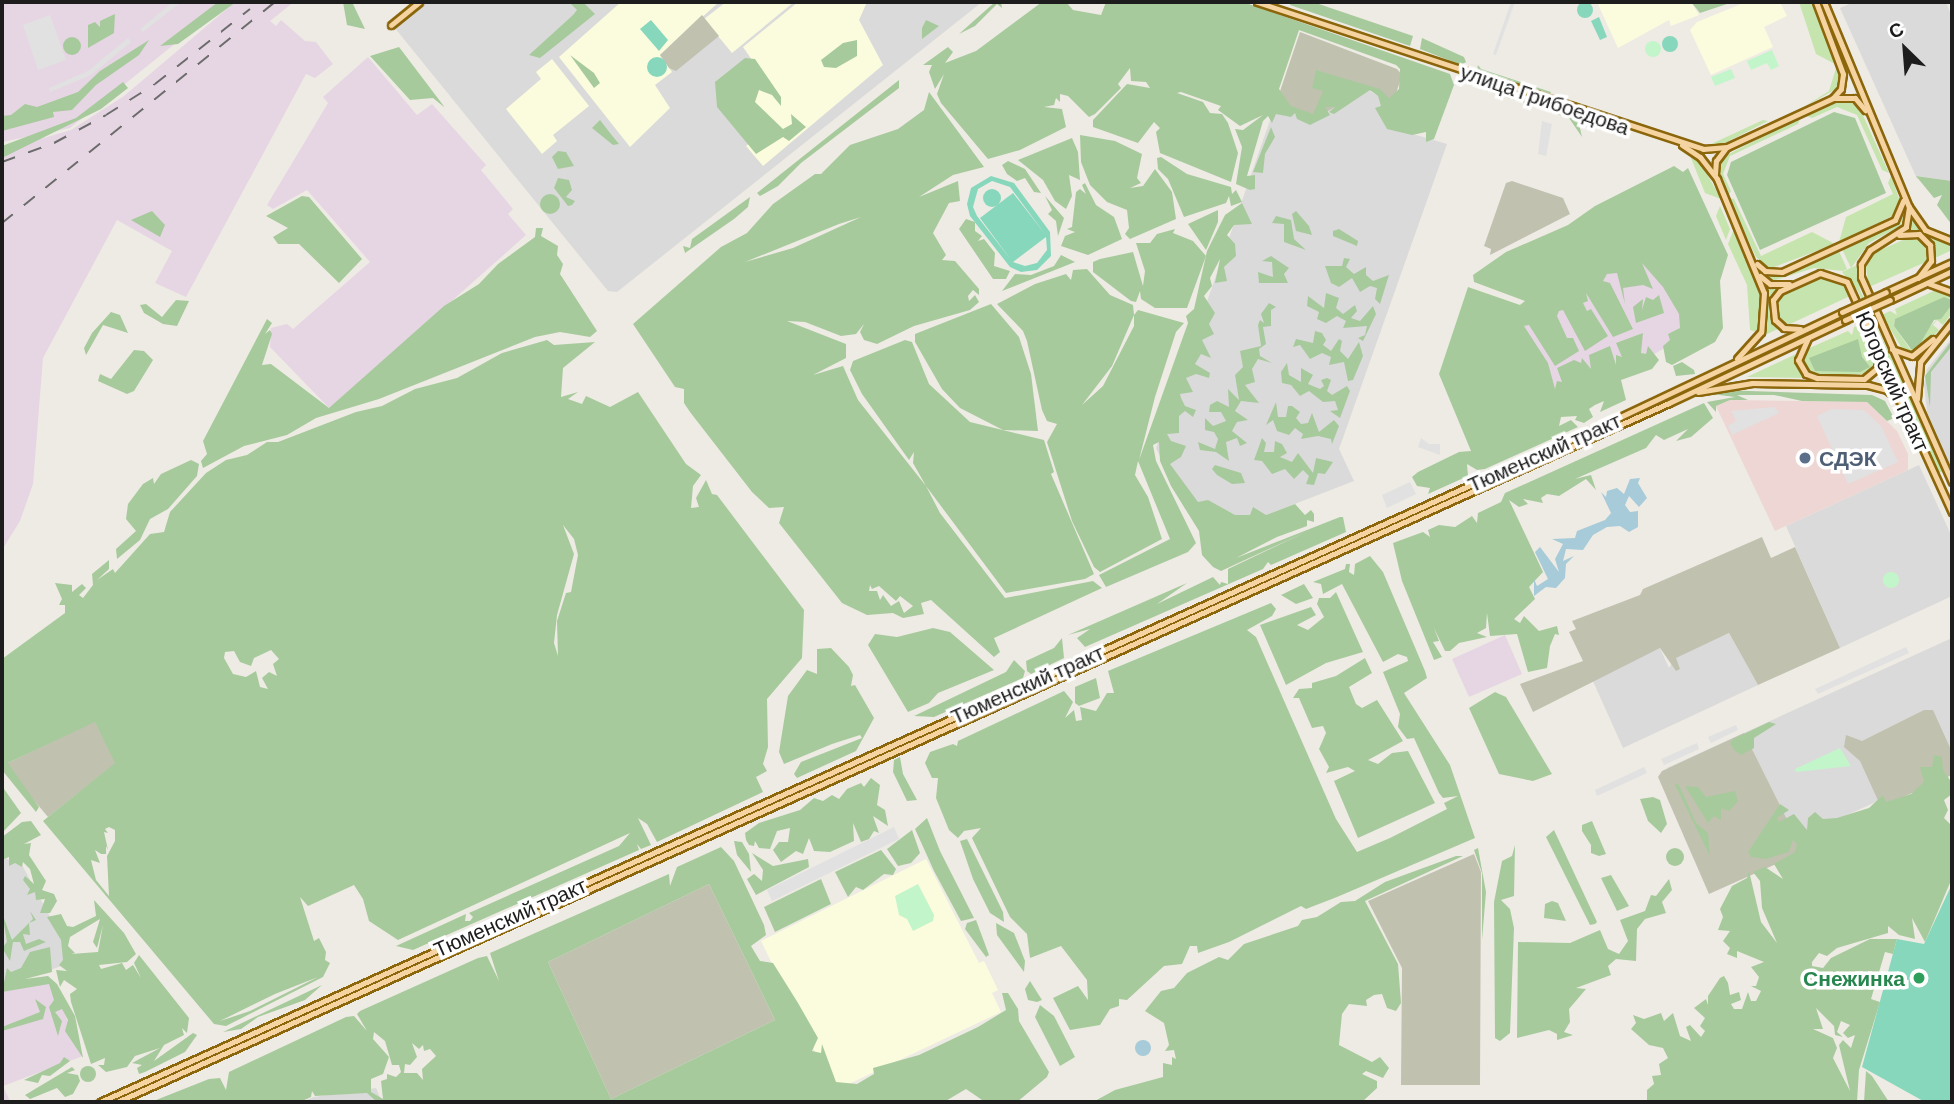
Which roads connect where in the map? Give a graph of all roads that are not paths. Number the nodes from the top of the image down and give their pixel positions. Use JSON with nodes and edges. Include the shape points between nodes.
{"nodes":[{"id":1,"x":419,"y":2,"type":"edge"},
{"id":2,"x":1257,"y":2,"type":"edge"},
{"id":3,"x":1816,"y":2,"type":"edge"},
{"id":4,"x":1824,"y":2,"type":"edge"},
{"id":5,"x":391,"y":25,"type":"dead end"},
{"id":6,"x":1833,"y":98,"type":"junction"},
{"id":7,"x":1865,"y":110,"type":"junction"},
{"id":8,"x":1679,"y":144,"type":"junction"},
{"id":9,"x":1727,"y":146,"type":"junction"},
{"id":10,"x":1717,"y":179,"type":"junction"},
{"id":11,"x":1902,"y":193,"type":"junction"},
{"id":12,"x":1909,"y":207,"type":"junction"},
{"id":13,"x":1886,"y":240,"type":"junction"},
{"id":14,"x":1952,"y":241,"type":"edge"},
{"id":15,"x":1753,"y":258,"type":"junction"},
{"id":16,"x":1952,"y":262,"type":"edge"},
{"id":17,"x":1757,"y":270,"type":"junction"},
{"id":18,"x":1952,"y":271,"type":"edge"},
{"id":19,"x":1918,"y":278,"type":"junction"},
{"id":20,"x":1792,"y":283,"type":"junction"},
{"id":21,"x":1923,"y":285,"type":"junction"},
{"id":22,"x":1952,"y":292,"type":"edge"},
{"id":23,"x":1952,"y":317,"type":"edge"},
{"id":24,"x":1952,"y":322,"type":"edge"},
{"id":25,"x":1810,"y":327,"type":"junction"},
{"id":26,"x":1813,"y":334,"type":"junction"},
{"id":27,"x":1890,"y":347,"type":"junction"},
{"id":28,"x":1880,"y":348,"type":"junction"},
{"id":29,"x":1723,"y":368,"type":"junction"},
{"id":30,"x":1669,"y":404,"type":"junction"},
{"id":31,"x":1905,"y":407,"type":"junction"},
{"id":32,"x":1921,"y":412,"type":"junction"},
{"id":33,"x":1952,"y":482,"type":"edge"},
{"id":34,"x":1952,"y":512,"type":"edge"},
{"id":35,"x":100,"y":1102,"type":"edge"},
{"id":36,"x":117,"y":1102,"type":"edge"}],
"edges":[{"from":1,"to":5,"type":"main road"},
{"from":2,"to":8,"type":"main road","name":"улица Грибоедова"},
{"from":3,"to":6,"type":"main road","via":[[1843,74],[1841,89]]},
{"from":4,"to":7,"type":"main road"},
{"from":6,"to":7,"type":"main road","via":[[1851,97]]},
{"from":6,"to":9,"type":"main road"},
{"from":7,"to":11,"type":"main road"},
{"from":8,"to":9,"type":"main road","via":[[1709,150]]},
{"from":8,"to":10,"type":"main road","via":[[1700,157]]},
{"from":9,"to":10,"type":"main road","via":[[1716,160]]},
{"from":10,"to":15,"type":"main road"},
{"from":11,"to":12,"type":"main road"},
{"from":11,"to":15,"type":"main road","via":[[1903,211],[1895,220],[1782,272],[1765,271]]},
{"from":12,"to":13,"type":"main road","via":[[1906,227]]},
{"from":12,"to":14,"type":"main road","via":[[1925,230]]},
{"from":13,"to":19,"type":"main road","via":[[1914,232],[1926,240],[1931,261]]},
{"from":13,"to":27,"type":"main road","name":"Югорский тракт","via":[[1864,257],[1862,283]]},
{"from":15,"to":17,"type":"main road"},
{"from":16,"to":19,"type":"main road","name":"Тюменский тракт"},
{"from":17,"to":20,"type":"main road","via":[[1770,284]]},
{"from":17,"to":29,"type":"main road","via":[[1765,303],[1762,332],[1752,347]]},
{"from":18,"to":21,"type":"main road","name":"Тюменский тракт"},
{"from":19,"to":25,"type":"main road","name":"Тюменский тракт","bridge":true},
{"from":20,"to":25,"type":"main road","via":[[1775,296],[1775,320],[1789,329]]},
{"from":20,"to":28,"type":"main road","name":"Югорский тракт","via":[[1827,274],[1851,287]]},
{"from":21,"to":22,"type":"main road","via":[[1938,284]]},
{"from":21,"to":26,"type":"main road","name":"Тюменский тракт","bridge":true},
{"from":23,"to":27,"type":"main road","via":[[1917,355],[1903,355]]},
{"from":24,"to":32,"type":"main road","via":[[1917,372]]},
{"from":25,"to":29,"type":"main road","name":"Тюменский тракт"},
{"from":26,"to":28,"type":"main road","via":[[1801,346],[1798,360],[1806,374],[1817,378],[1864,379],[1877,368]]},
{"from":26,"to":30,"type":"main road","name":"Тюменский тракт"},
{"from":27,"to":32,"type":"main road","name":"Югорский тракт"},
{"from":28,"to":31,"type":"main road","name":"Югорский тракт"},
{"from":29,"to":35,"type":"main road","name":"Тюменский тракт"},
{"from":30,"to":31,"type":"main road","via":[[1711,389],[1752,383],[1876,386]]},
{"from":30,"to":36,"type":"main road","name":"Тюменский тракт"},
{"from":31,"to":34,"type":"main road","name":"Югорский тракт"},
{"from":32,"to":33,"type":"main road","name":"Югорский тракт"}]}
